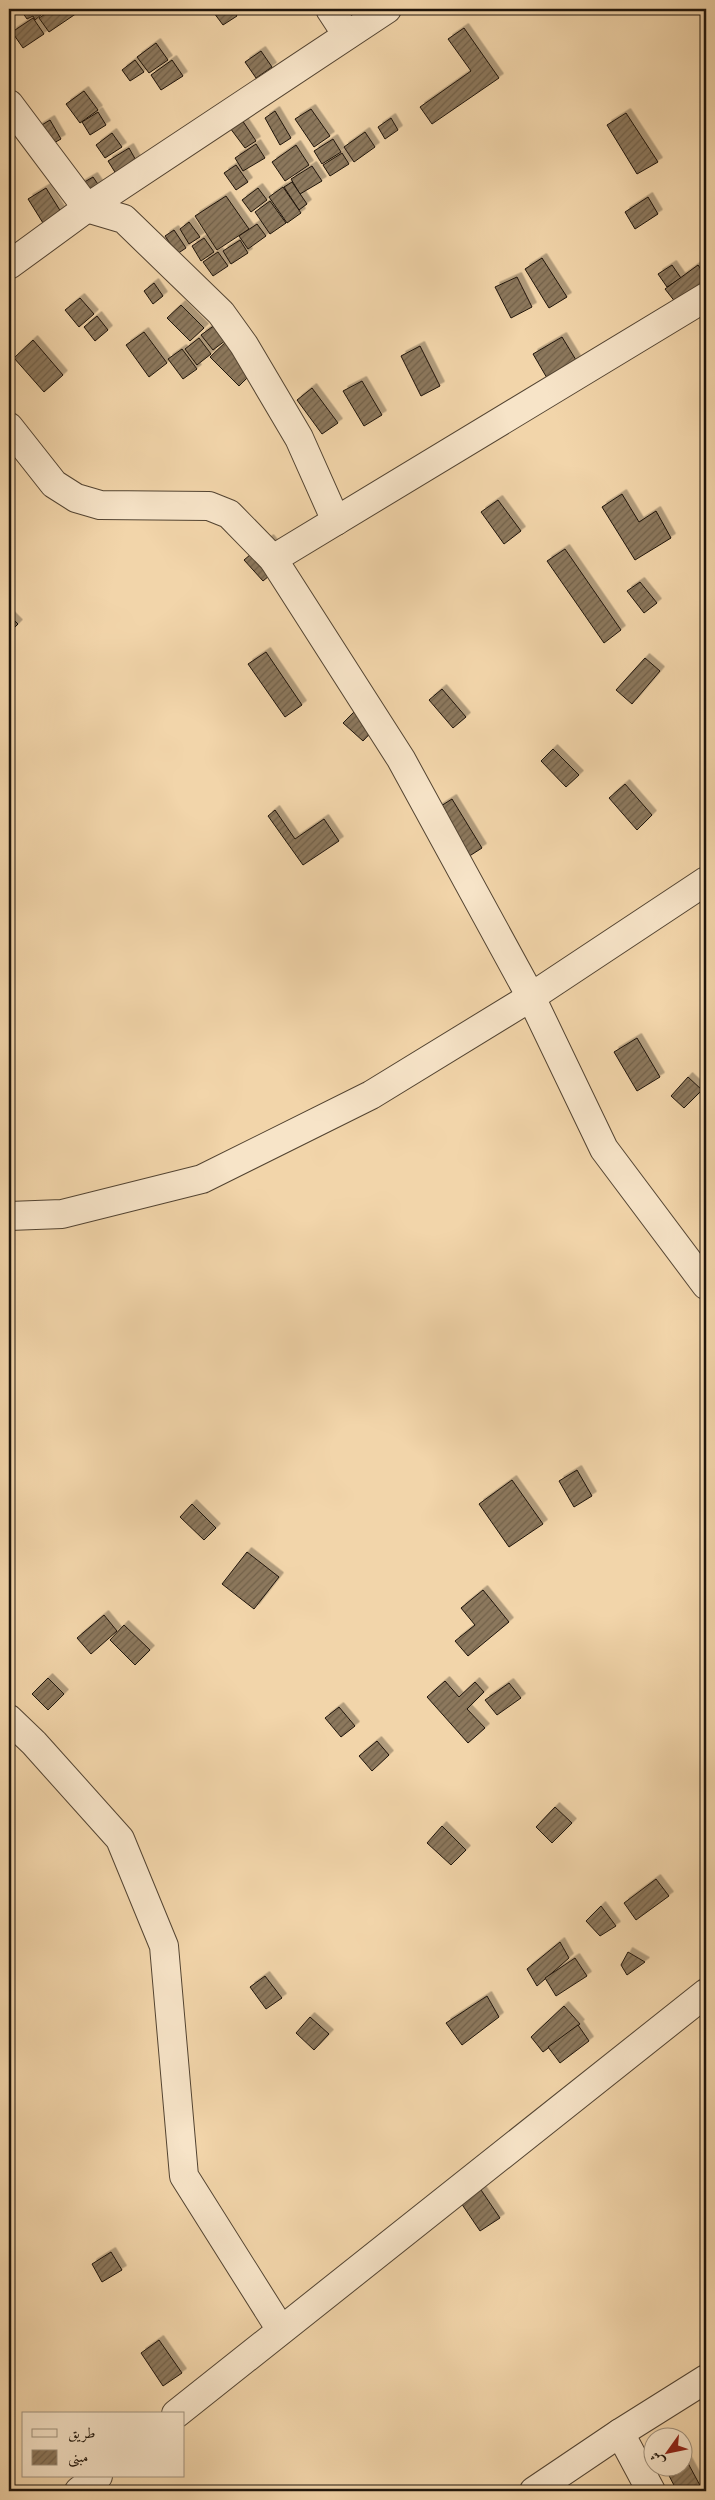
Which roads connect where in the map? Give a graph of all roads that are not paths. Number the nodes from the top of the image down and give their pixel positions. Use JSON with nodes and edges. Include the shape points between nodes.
{"nodes":[{"id":1,"x":330,"y":9,"type":"edge"},
{"id":2,"x":387,"y":9,"type":"edge"},
{"id":3,"x":347,"y":34,"type":"junction"},
{"id":4,"x":9,"y":104,"type":"edge"},
{"id":5,"x":87,"y":208,"type":"junction"},
{"id":6,"x":9,"y":265,"type":"edge"},
{"id":7,"x":706,"y":297,"type":"edge"},
{"id":8,"x":9,"y":427,"type":"edge"},
{"id":9,"x":336,"y":521,"type":"junction"},
{"id":10,"x":273,"y":560,"type":"junction"},
{"id":11,"x":706,"y":881,"type":"edge"},
{"id":12,"x":531,"y":997,"type":"junction"},
{"id":13,"x":9,"y":1216,"type":"edge"},
{"id":14,"x":706,"y":1285,"type":"edge"},
{"id":15,"x":9,"y":1719,"type":"edge"},
{"id":16,"x":706,"y":1993,"type":"edge"},
{"id":17,"x":281,"y":2330,"type":"junction"},
{"id":18,"x":706,"y":2379,"type":"edge"},
{"id":19,"x":178,"y":2412,"type":"edge"},
{"id":20,"x":620,"y":2433,"type":"junction"},
{"id":21,"x":95,"y":2478,"type":"edge"},
{"id":22,"x":79,"y":2491,"type":"edge"},
{"id":23,"x":534,"y":2491,"type":"edge"},
{"id":24,"x":651,"y":2491,"type":"edge"}],
"edges":[{"from":1,"to":3,"type":"street"},
{"from":2,"to":3,"type":"street"},
{"from":3,"to":5,"type":"street"},
{"from":4,"to":5,"type":"street"},
{"from":5,"to":6,"type":"street"},
{"from":5,"to":9,"type":"street","via":[[124,219],[222,312],[299,438]]},
{"from":7,"to":9,"type":"street"},
{"from":8,"to":10,"type":"street","via":[[54,484],[76,498],[100,505],[208,506],[229,514]]},
{"from":9,"to":10,"type":"street"},
{"from":10,"to":12,"type":"street","via":[[401,759]]},
{"from":11,"to":12,"type":"street"},
{"from":12,"to":13,"type":"street","via":[[371,1096],[202,1179],[62,1214]]},
{"from":12,"to":14,"type":"street","via":[[604,1149]]},
{"from":15,"to":17,"type":"street","via":[[120,1839],[164,1946],[184,2176]]},
{"from":16,"to":17,"type":"street"},
{"from":17,"to":19,"type":"street"},
{"from":18,"to":20,"type":"street"},
{"from":20,"to":23,"type":"street"},
{"from":20,"to":24,"type":"street"},
{"from":21,"to":22,"type":"street"}]}
